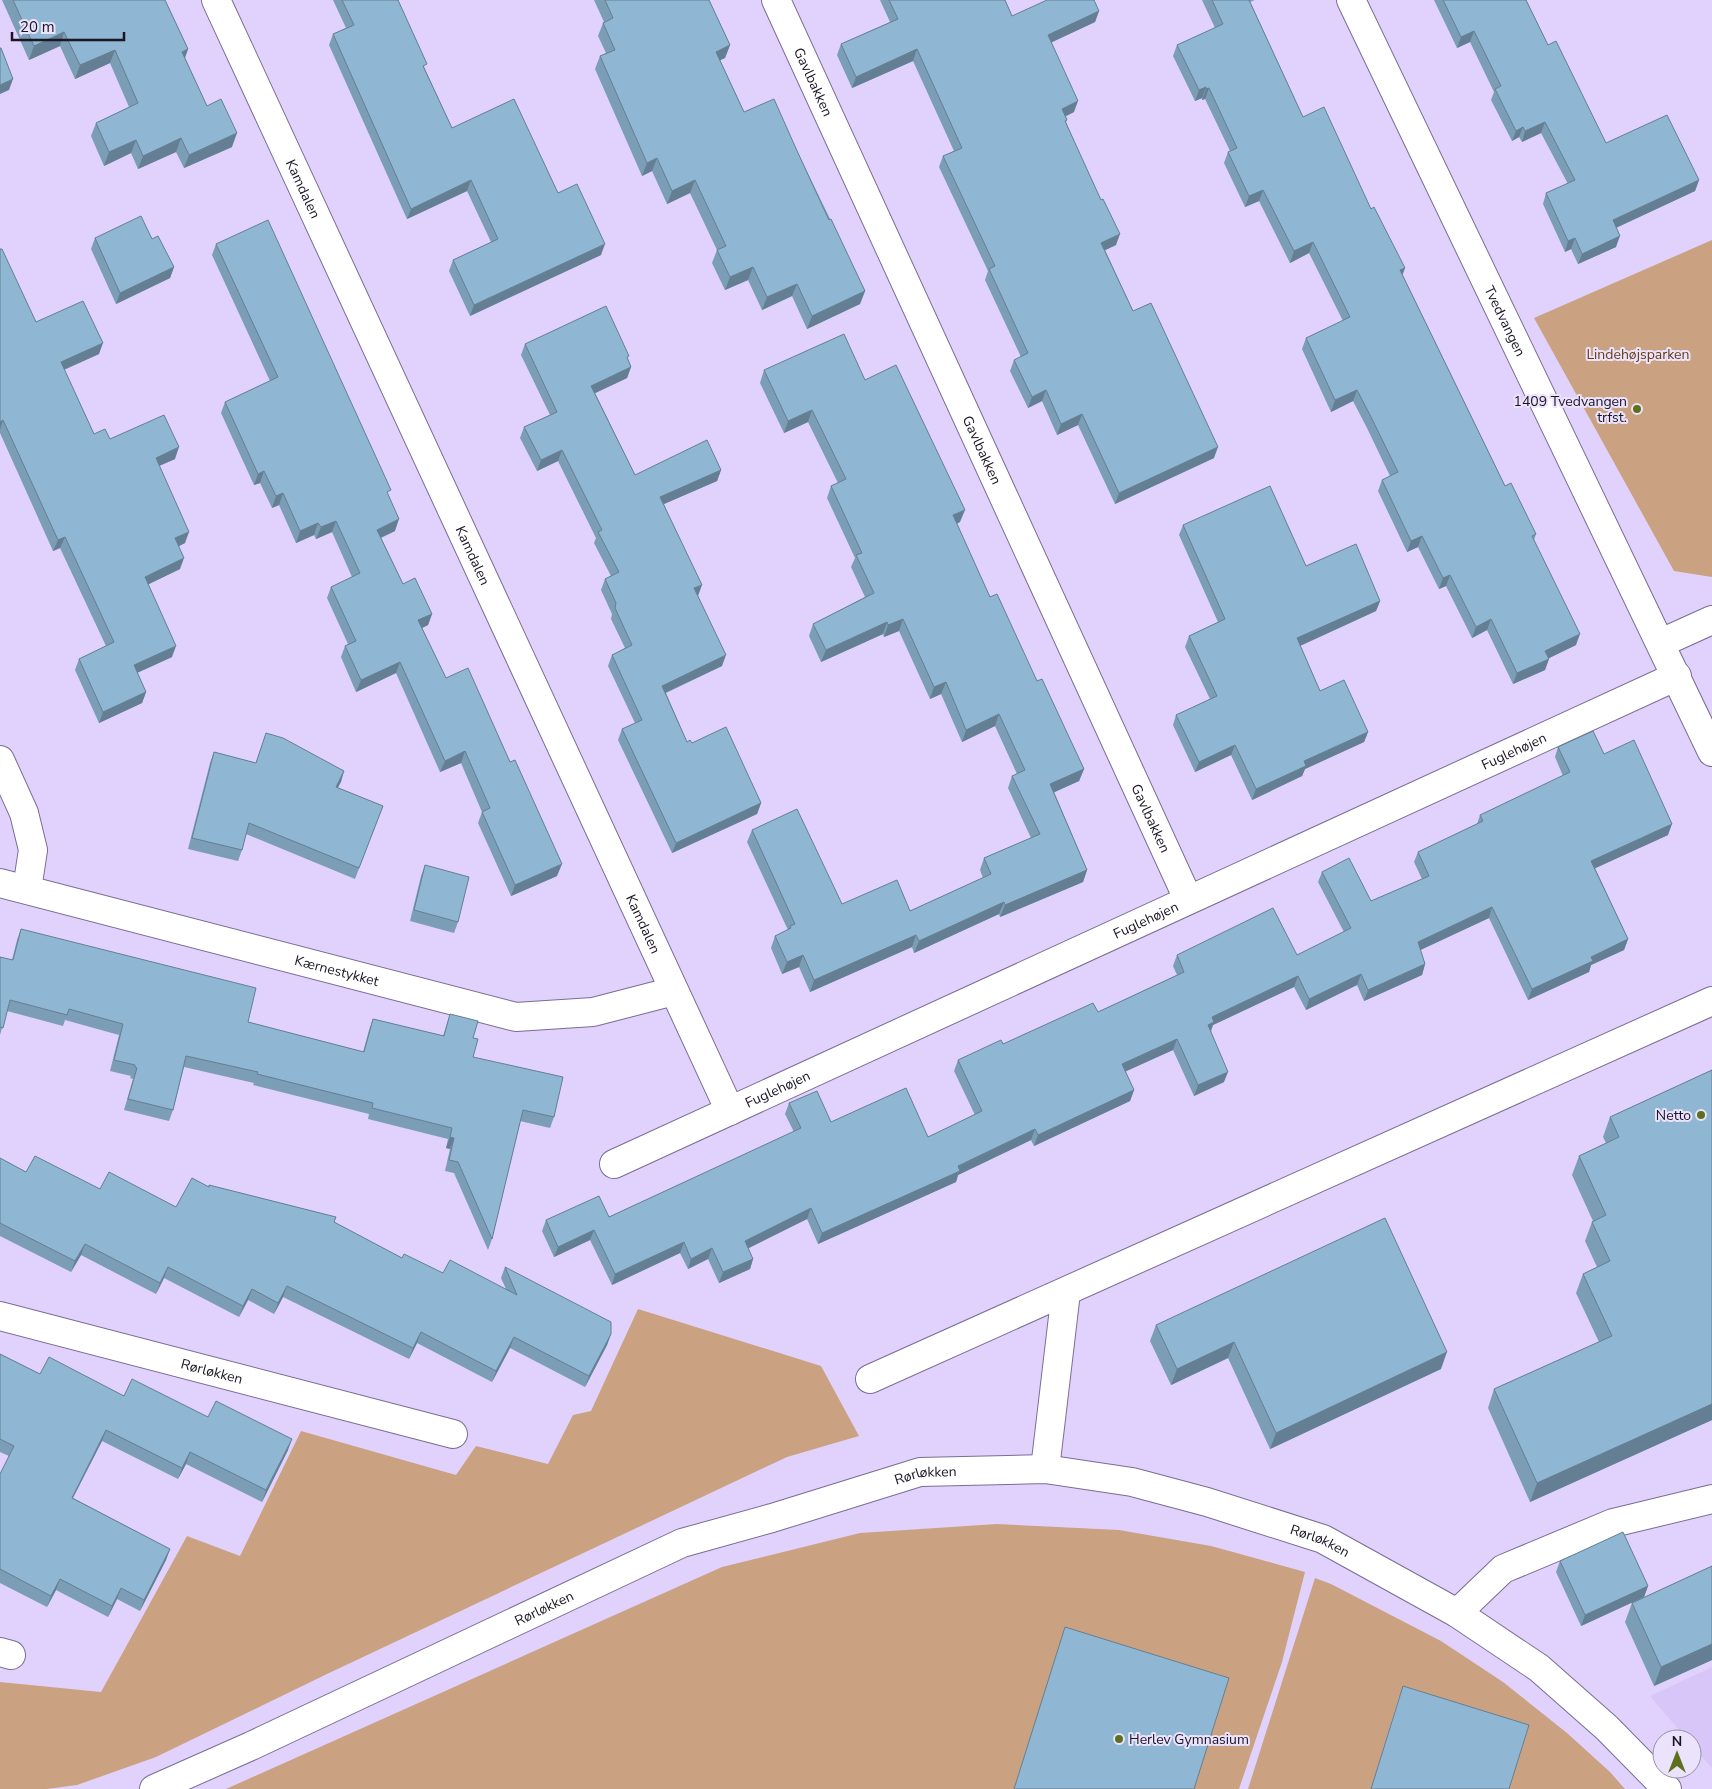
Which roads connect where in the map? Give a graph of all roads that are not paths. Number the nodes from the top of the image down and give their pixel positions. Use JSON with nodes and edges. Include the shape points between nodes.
{"nodes":[{"id":1,"x":216,"y":0,"type":"edge"},
{"id":2,"x":776,"y":0,"type":"edge"},
{"id":3,"x":1351,"y":0,"type":"edge"},
{"id":4,"x":1712,"y":620,"type":"edge"},
{"id":5,"x":1661,"y":643,"type":"junction"},
{"id":6,"x":1677,"y":676,"type":"junction"},
{"id":7,"x":1712,"y":752,"type":"edge"},
{"id":8,"x":0,"y":760,"type":"edge"},
{"id":9,"x":0,"y":883,"type":"edge"},
{"id":10,"x":26,"y":889,"type":"junction"},
{"id":11,"x":1188,"y":900,"type":"junction"},
{"id":12,"x":674,"y":991,"type":"junction"},
{"id":13,"x":1712,"y":1001,"type":"edge"},
{"id":14,"x":730,"y":1111,"type":"junction"},
{"id":15,"x":614,"y":1164,"type":"dead end"},
{"id":16,"x":1066,"y":1292,"type":"junction"},
{"id":17,"x":0,"y":1316,"type":"edge"},
{"id":18,"x":870,"y":1379,"type":"dead end"},
{"id":19,"x":453,"y":1434,"type":"dead end"},
{"id":20,"x":1045,"y":1469,"type":"junction"},
{"id":21,"x":1712,"y":1499,"type":"edge"},
{"id":22,"x":1457,"y":1612,"type":"junction"},
{"id":23,"x":154,"y":1789,"type":"edge"},
{"id":24,"x":1667,"y":1789,"type":"edge"}],
"edges":[{"from":1,"to":12,"type":"street","name":"Kamdalen"},
{"from":2,"to":11,"type":"street","name":"Gavlbakken"},
{"from":3,"to":5,"type":"street","name":"Tvedvangen"},
{"from":4,"to":5,"type":"street"},
{"from":5,"to":6,"type":"street","name":"Tvedvangen"},
{"from":6,"to":7,"type":"street","name":"Tvedvangen"},
{"from":6,"to":11,"type":"street","name":"Fuglehøjen"},
{"from":8,"to":10,"type":"street","via":[[24,813],[33,850]]},
{"from":9,"to":10,"type":"street","name":"Kærnestykket"},
{"from":10,"to":12,"type":"street","name":"Kærnestykket","via":[[516,1017],[593,1012]]},
{"from":11,"to":14,"type":"street","name":"Fuglehøjen"},
{"from":12,"to":14,"type":"street","name":"Kamdalen"},
{"from":13,"to":16,"type":"street"},
{"from":14,"to":15,"type":"street","name":"Fuglehøjen"},
{"from":16,"to":18,"type":"street"},
{"from":16,"to":20,"type":"street"},
{"from":17,"to":19,"type":"street","name":"Rørløkken"},
{"from":20,"to":22,"type":"street","name":"Rørløkken","via":[[1132,1482],[1323,1539]]},
{"from":20,"to":23,"type":"street","name":"Rørløkken","via":[[920,1472],[682,1543]]},
{"from":21,"to":22,"type":"street","via":[[1613,1523],[1503,1568]]},
{"from":22,"to":24,"type":"street","name":"Rørløkken","via":[[1539,1668],[1607,1728]]}]}
